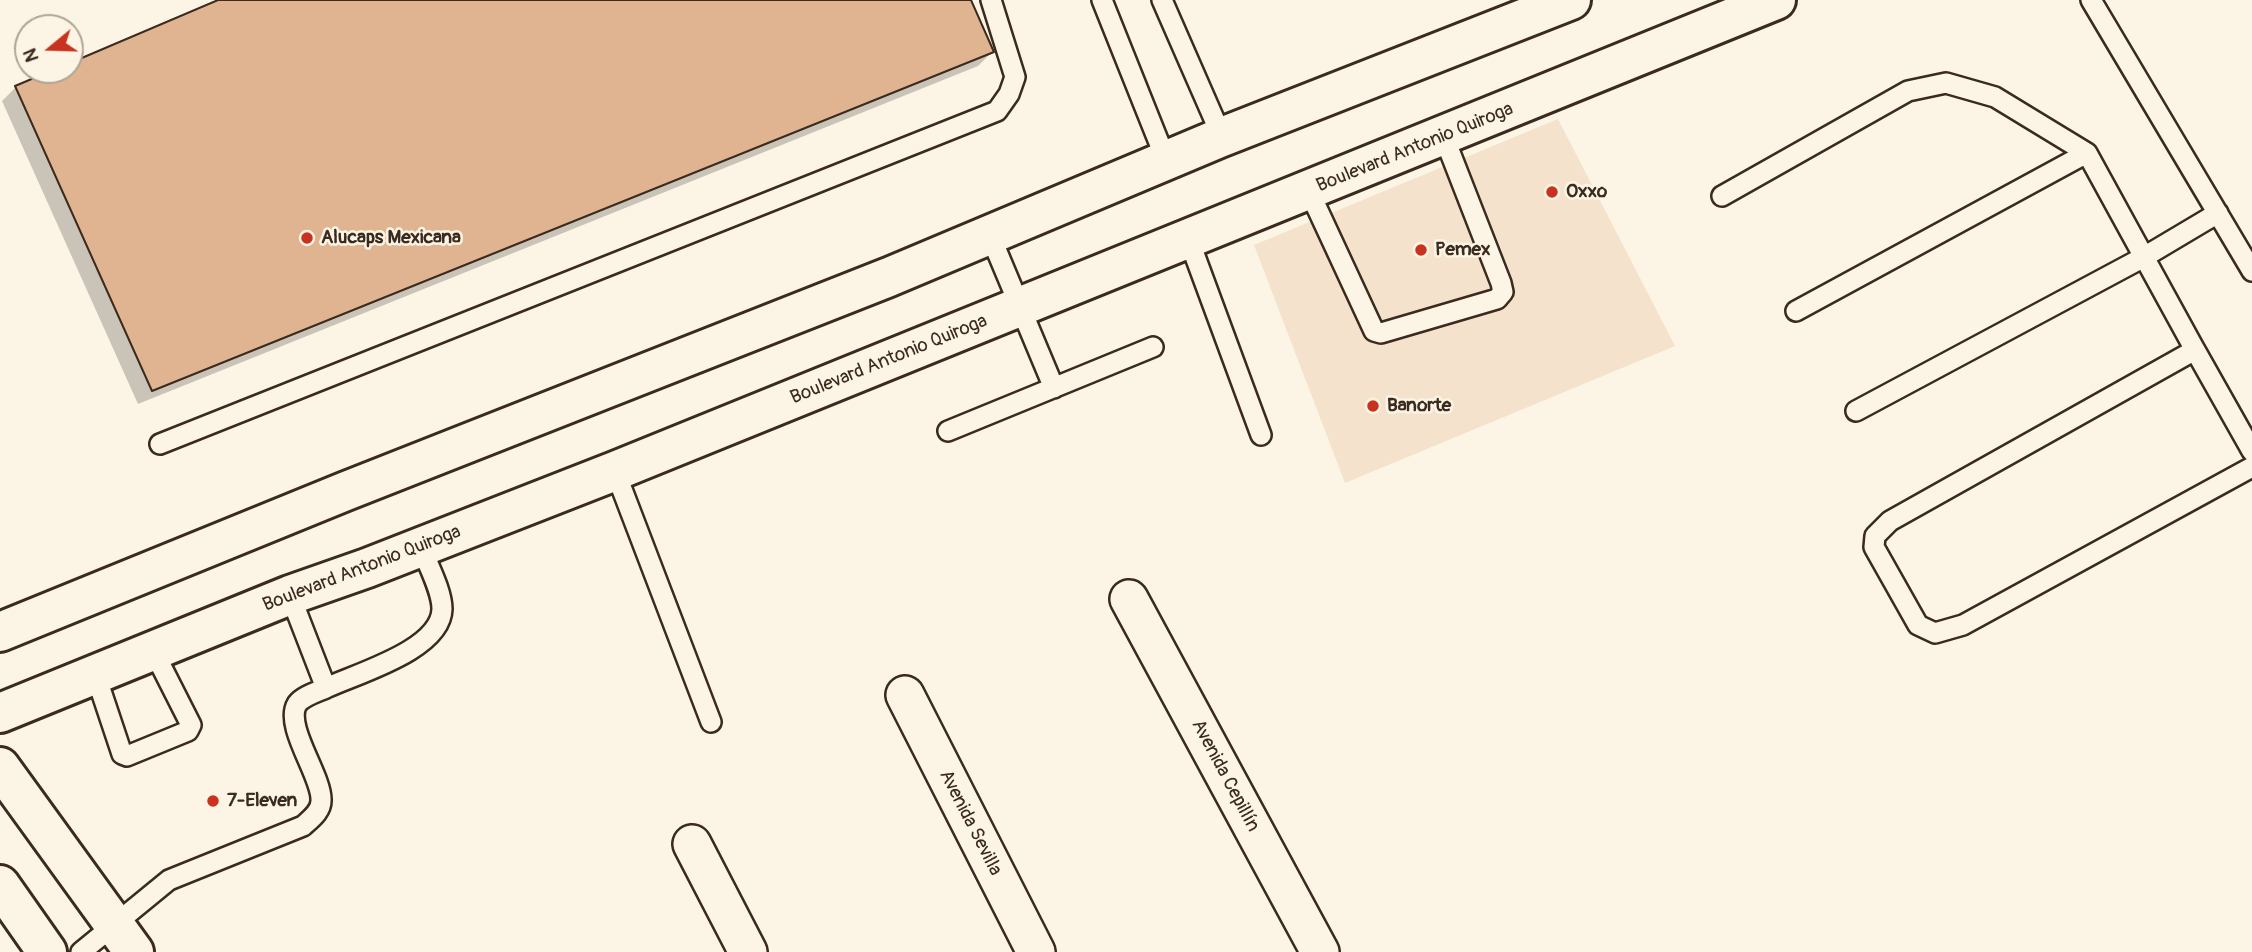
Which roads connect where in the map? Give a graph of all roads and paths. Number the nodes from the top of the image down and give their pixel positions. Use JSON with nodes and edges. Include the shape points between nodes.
{"nodes":[{"id":1,"x":991,"y":0,"type":"edge"},
{"id":2,"x":1102,"y":0,"type":"edge"},
{"id":3,"x":1162,"y":0,"type":"edge"},
{"id":4,"x":1571,"y":0,"type":"edge"},
{"id":5,"x":1776,"y":0,"type":"edge"},
{"id":6,"x":2091,"y":0,"type":"edge"},
{"id":7,"x":1222,"y":136,"type":"junction"},
{"id":8,"x":1444,"y":136,"type":"junction"},
{"id":9,"x":2087,"y":153,"type":"junction"},
{"id":10,"x":1166,"y":160,"type":"junction"},
{"id":11,"x":1309,"y":191,"type":"junction"},
{"id":12,"x":1722,"y":196,"type":"dead end"},
{"id":13,"x":2218,"y":213,"type":"junction"},
{"id":14,"x":990,"y":235,"type":"junction"},
{"id":15,"x":1189,"y":240,"type":"junction"},
{"id":16,"x":2144,"y":257,"type":"junction"},
{"id":17,"x":2252,"y":271,"type":"edge"},
{"id":18,"x":1022,"y":306,"type":"junction"},
{"id":19,"x":1796,"y":311,"type":"dead end"},
{"id":20,"x":1153,"y":347,"type":"dead end"},
{"id":21,"x":2194,"y":350,"type":"junction"},
{"id":22,"x":1054,"y":387,"type":"junction"},
{"id":23,"x":1856,"y":411,"type":"dead end"},
{"id":24,"x":948,"y":431,"type":"dead end"},
{"id":25,"x":1261,"y":435,"type":"dead end"},
{"id":26,"x":160,"y":444,"type":"dead end"},
{"id":27,"x":2252,"y":451,"type":"edge"},
{"id":28,"x":2252,"y":467,"type":"edge"},
{"id":29,"x":615,"y":471,"type":"junction"},
{"id":30,"x":421,"y":547,"type":"junction"},
{"id":31,"x":290,"y":595,"type":"junction"},
{"id":32,"x":1129,"y":599,"type":"dead end"},
{"id":33,"x":0,"y":632,"type":"edge"},
{"id":34,"x":154,"y":652,"type":"junction"},
{"id":35,"x":96,"y":676,"type":"junction"},
{"id":36,"x":326,"y":688,"type":"junction"},
{"id":37,"x":905,"y":695,"type":"dead end"},
{"id":38,"x":0,"y":713,"type":"edge"},
{"id":39,"x":710,"y":722,"type":"dead end"},
{"id":40,"x":0,"y":767,"type":"edge"},
{"id":41,"x":692,"y":844,"type":"dead end"},
{"id":42,"x":0,"y":885,"type":"edge"},
{"id":43,"x":125,"y":937,"type":"edge"},
{"id":44,"x":47,"y":952,"type":"edge"},
{"id":45,"x":81,"y":952,"type":"edge"},
{"id":46,"x":748,"y":952,"type":"edge"},
{"id":47,"x":1036,"y":952,"type":"edge"},
{"id":48,"x":1320,"y":952,"type":"edge"}],
"edges":[{"from":1,"to":26,"type":"lane","via":[[1015,77],[1010,94],[996,111]]},
{"from":2,"to":10,"type":"lane"},
{"from":3,"to":7,"type":"lane"},
{"from":4,"to":7,"type":"main road"},
{"from":5,"to":8,"type":"main road","name":"Boulevard Antonio Quiroga"},
{"from":6,"to":13,"type":"lane"},
{"from":7,"to":10,"type":"main road"},
{"from":8,"to":11,"type":"main road","name":"Boulevard Antonio Quiroga"},
{"from":8,"to":11,"type":"lane","via":[[1501,282],[1503,292],[1497,299],[1374,331]]},
{"from":9,"to":12,"type":"lane","via":[[1995,97],[1946,83],[1908,91]]},
{"from":9,"to":16,"type":"lane"},
{"from":9,"to":19,"type":"lane"},
{"from":10,"to":14,"type":"main road"},
{"from":11,"to":15,"type":"main road","name":"Boulevard Antonio Quiroga"},
{"from":13,"to":16,"type":"lane"},
{"from":13,"to":17,"type":"lane"},
{"from":14,"to":18,"type":"lane"},
{"from":14,"to":33,"type":"main road"},
{"from":15,"to":18,"type":"main road","name":"Boulevard Antonio Quiroga"},
{"from":15,"to":25,"type":"lane"},
{"from":16,"to":21,"type":"lane"},
{"from":16,"to":23,"type":"lane"},
{"from":18,"to":22,"type":"lane"},
{"from":18,"to":29,"type":"main road","name":"Boulevard Antonio Quiroga"},
{"from":20,"to":22,"type":"lane"},
{"from":21,"to":27,"type":"lane"},
{"from":21,"to":28,"type":"lane","via":[[1889,521],[1875,536],[1874,547],[1918,625],[1935,633],[1963,625]]},
{"from":22,"to":24,"type":"lane"},
{"from":29,"to":30,"type":"main road","name":"Boulevard Antonio Quiroga"},
{"from":29,"to":39,"type":"lane"},
{"from":30,"to":31,"type":"main road","name":"Boulevard Antonio Quiroga"},
{"from":30,"to":36,"type":"lane","via":[[442,607],[439,627],[421,645]]},
{"from":31,"to":34,"type":"main road","name":"Boulevard Antonio Quiroga"},
{"from":31,"to":36,"type":"lane"},
{"from":32,"to":48,"type":"street","name":"Avenida Cepillín"},
{"from":34,"to":35,"type":"main road","name":"Boulevard Antonio Quiroga"},
{"from":34,"to":35,"type":"lane","via":[[191,725],[188,731],[127,756],[122,754]]},
{"from":35,"to":38,"type":"main road","name":"Boulevard Antonio Quiroga"},
{"from":36,"to":43,"type":"lane","via":[[296,706],[295,721],[322,800],[316,815],[303,825],[169,880]]},
{"from":37,"to":47,"type":"street","name":"Avenida Sevilla"},
{"from":40,"to":43,"type":"main road"},
{"from":41,"to":46,"type":"street"},
{"from":42,"to":44,"type":"main road"},
{"from":43,"to":45,"type":"lane"}]}
